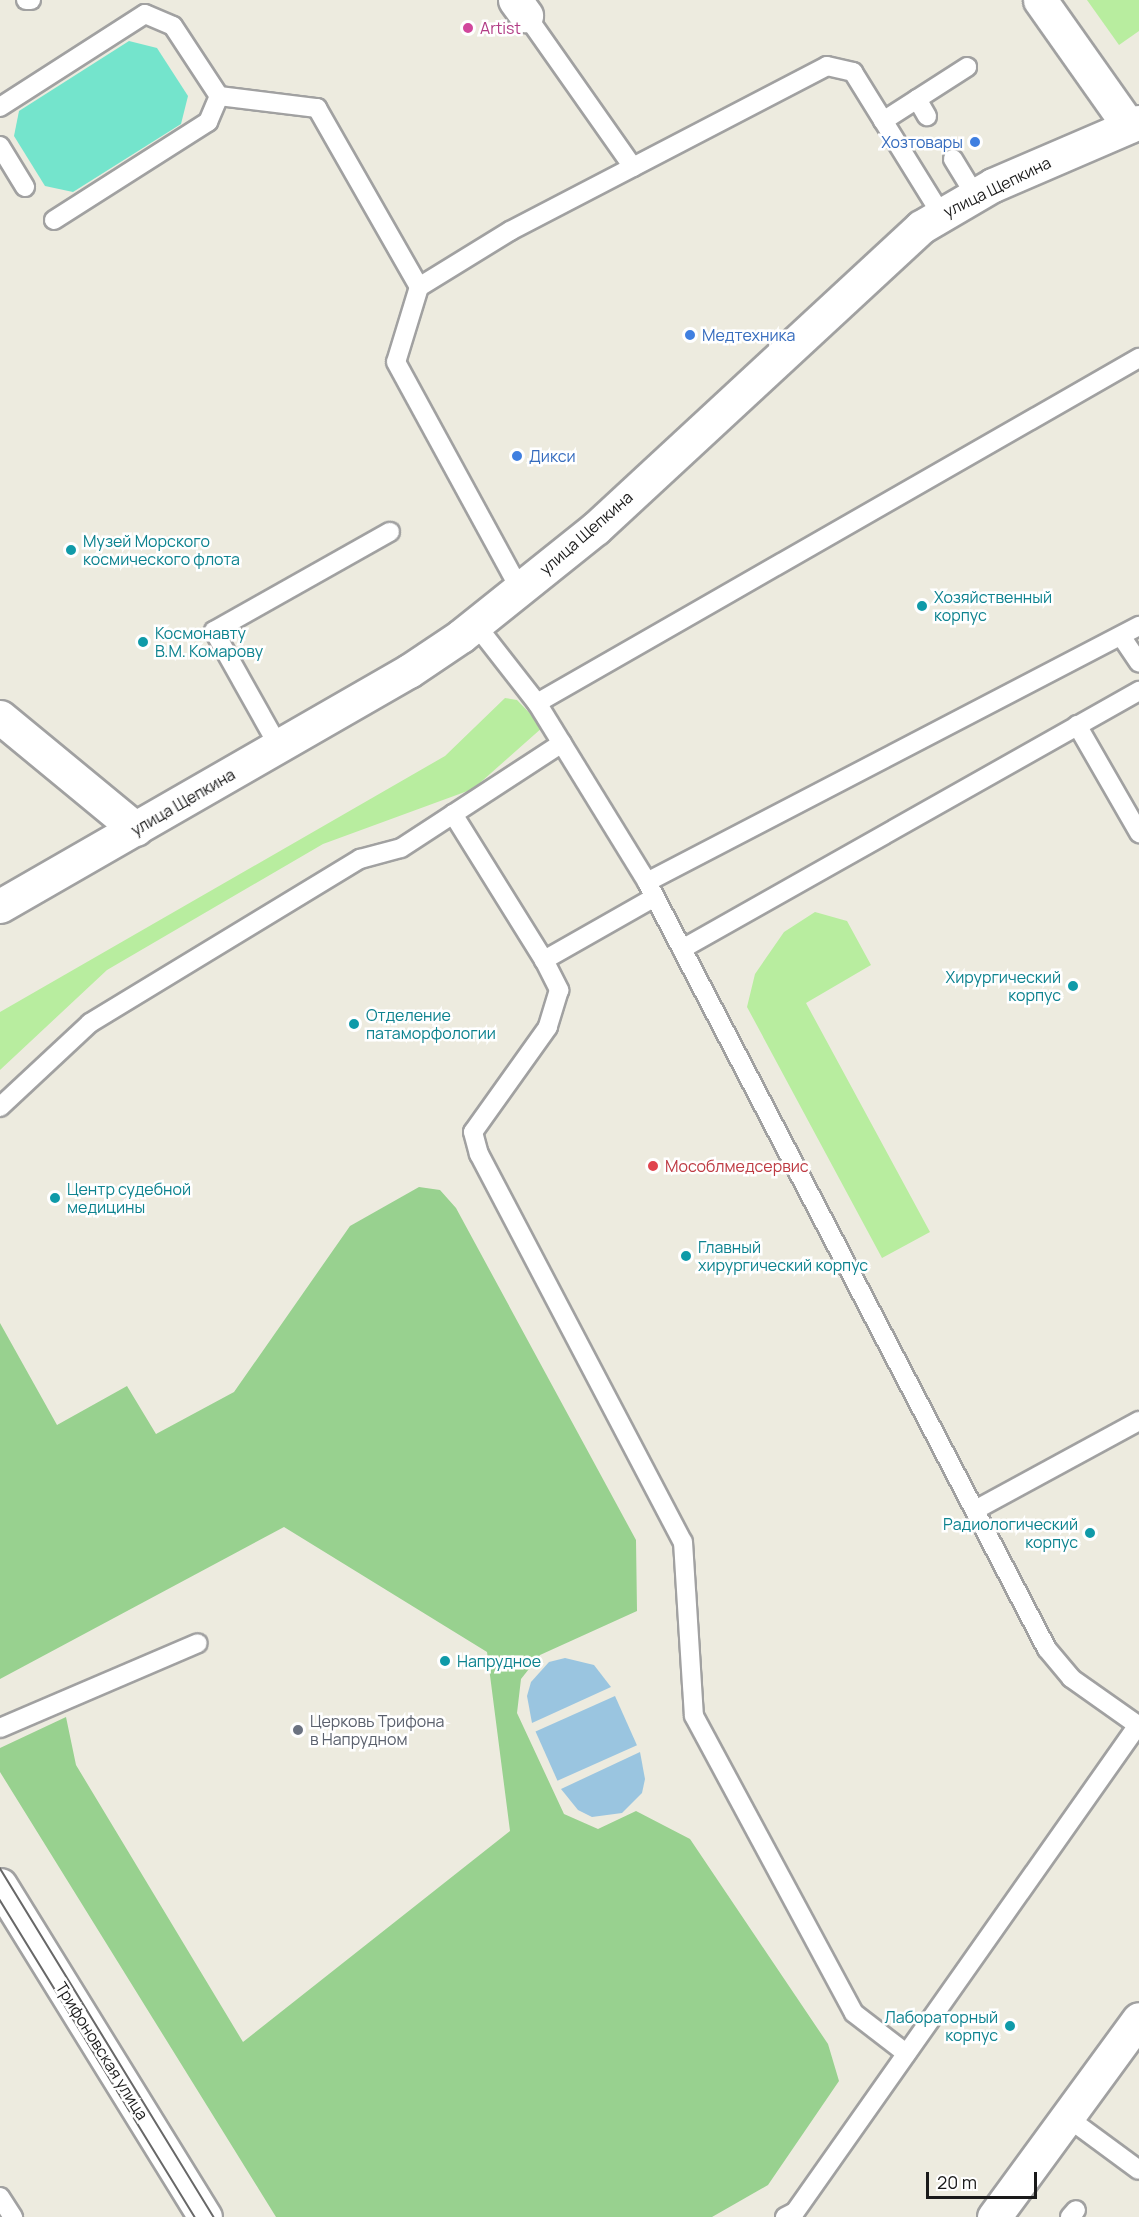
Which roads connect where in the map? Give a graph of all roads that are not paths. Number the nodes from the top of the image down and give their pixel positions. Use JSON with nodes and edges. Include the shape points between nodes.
{"nodes":[{"id":1,"x":26,"y":0,"type":"edge"},
{"id":2,"x":31,"y":0,"type":"edge"},
{"id":3,"x":1040,"y":0,"type":"edge"},
{"id":4,"x":141,"y":7,"type":"edge"},
{"id":5,"x":520,"y":8,"type":"edge"},
{"id":6,"x":967,"y":66,"type":"dead end"},
{"id":7,"x":219,"y":96,"type":"junction"},
{"id":8,"x":916,"y":99,"type":"junction"},
{"id":9,"x":0,"y":107,"type":"edge"},
{"id":10,"x":927,"y":116,"type":"dead end"},
{"id":11,"x":883,"y":121,"type":"junction"},
{"id":12,"x":1134,"y":124,"type":"edge"},
{"id":13,"x":0,"y":146,"type":"edge"},
{"id":14,"x":953,"y":159,"type":"dead end"},
{"id":15,"x":633,"y":167,"type":"junction"},
{"id":16,"x":25,"y":187,"type":"dead end"},
{"id":17,"x":975,"y":195,"type":"junction"},
{"id":18,"x":940,"y":214,"type":"junction"},
{"id":19,"x":54,"y":220,"type":"dead end"},
{"id":20,"x":419,"y":287,"type":"junction"},
{"id":21,"x":1139,"y":358,"type":"edge"},
{"id":22,"x":390,"y":532,"type":"dead end"},
{"id":23,"x":520,"y":589,"type":"junction"},
{"id":24,"x":476,"y":625,"type":"junction"},
{"id":25,"x":1139,"y":626,"type":"edge"},
{"id":26,"x":1121,"y":636,"type":"junction"},
{"id":27,"x":1139,"y":663,"type":"edge"},
{"id":28,"x":1139,"y":691,"type":"edge"},
{"id":29,"x":537,"y":703,"type":"junction"},
{"id":30,"x":0,"y":717,"type":"edge"},
{"id":31,"x":1077,"y":725,"type":"junction"},
{"id":32,"x":562,"y":743,"type":"junction"},
{"id":33,"x":279,"y":747,"type":"junction"},
{"id":34,"x":453,"y":814,"type":"junction"},
{"id":35,"x":136,"y":829,"type":"junction"},
{"id":36,"x":1139,"y":834,"type":"edge"},
{"id":37,"x":651,"y":890,"type":"junction"},
{"id":38,"x":0,"y":906,"type":"edge"},
{"id":39,"x":682,"y":949,"type":"junction"},
{"id":40,"x":544,"y":960,"type":"junction"},
{"id":41,"x":0,"y":1107,"type":"edge"},
{"id":42,"x":1139,"y":1421,"type":"edge"},
{"id":43,"x":975,"y":1510,"type":"junction"},
{"id":44,"x":198,"y":1643,"type":"dead end"},
{"id":45,"x":1138,"y":1726,"type":"edge"},
{"id":46,"x":0,"y":1728,"type":"edge"},
{"id":47,"x":0,"y":1885,"type":"edge"},
{"id":48,"x":1139,"y":2019,"type":"edge"},
{"id":49,"x":906,"y":2053,"type":"junction"},
{"id":50,"x":1067,"y":2117,"type":"junction"},
{"id":51,"x":1139,"y":2170,"type":"edge"},
{"id":52,"x":0,"y":2197,"type":"edge"},
{"id":53,"x":12,"y":2217,"type":"edge"},
{"id":54,"x":205,"y":2217,"type":"edge"},
{"id":55,"x":786,"y":2217,"type":"edge"},
{"id":56,"x":994,"y":2217,"type":"edge"}],
"edges":[{"from":1,"to":2,"type":"lane"},
{"from":3,"to":12,"type":"street"},
{"from":4,"to":7,"type":"lane","via":[[172,26]]},
{"from":4,"to":9,"type":"lane"},
{"from":5,"to":15,"type":"lane"},
{"from":6,"to":8,"type":"lane"},
{"from":7,"to":19,"type":"lane","via":[[208,122]]},
{"from":7,"to":20,"type":"lane","via":[[317,108]]},
{"from":8,"to":10,"type":"lane"},
{"from":8,"to":11,"type":"lane"},
{"from":11,"to":15,"type":"lane","via":[[853,72],[826,66]]},
{"from":11,"to":18,"type":"lane"},
{"from":12,"to":17,"type":"street","name":"улица Щепкина"},
{"from":13,"to":16,"type":"lane"},
{"from":14,"to":17,"type":"lane"},
{"from":15,"to":20,"type":"lane","via":[[510,231]]},
{"from":17,"to":18,"type":"street","name":"улица Щепкина"},
{"from":18,"to":23,"type":"street","name":"улица Щепкина","via":[[882,260],[596,528]]},
{"from":20,"to":23,"type":"lane","via":[[396,362]]},
{"from":21,"to":29,"type":"lane"},
{"from":22,"to":33,"type":"lane","via":[[214,631]]},
{"from":23,"to":24,"type":"street","name":"улица Щепкина"},
{"from":24,"to":29,"type":"lane"},
{"from":24,"to":33,"type":"street","name":"улица Щепкина","via":[[409,671]]},
{"from":25,"to":26,"type":"lane"},
{"from":26,"to":27,"type":"lane"},
{"from":26,"to":37,"type":"lane"},
{"from":28,"to":31,"type":"lane"},
{"from":29,"to":32,"type":"lane"},
{"from":30,"to":35,"type":"street"},
{"from":31,"to":36,"type":"lane"},
{"from":31,"to":39,"type":"lane"},
{"from":32,"to":34,"type":"lane"},
{"from":32,"to":37,"type":"lane"},
{"from":33,"to":35,"type":"street","name":"улица Щепкина"},
{"from":34,"to":40,"type":"lane"},
{"from":34,"to":41,"type":"lane","via":[[401,848],[360,859],[90,1023]]},
{"from":35,"to":38,"type":"street","name":"улица Щепкина"},
{"from":37,"to":39,"type":"lane"},
{"from":37,"to":40,"type":"lane"},
{"from":39,"to":43,"type":"lane"},
{"from":40,"to":49,"type":"lane","via":[[560,990],[558,1003],[548,1027],[482,1114],[473,1132],[479,1154],[683,1542],[694,1716],[854,2013]]},
{"from":42,"to":43,"type":"lane"},
{"from":43,"to":45,"type":"lane","via":[[1047,1649],[1071,1678]]},
{"from":44,"to":46,"type":"lane"},
{"from":45,"to":49,"type":"lane"},
{"from":47,"to":54,"type":"street","name":"Трифоновская улица"},
{"from":48,"to":50,"type":"street"},
{"from":49,"to":55,"type":"lane","via":[[795,2212]]},
{"from":50,"to":51,"type":"lane"},
{"from":50,"to":56,"type":"street"},
{"from":52,"to":53,"type":"lane"}]}
